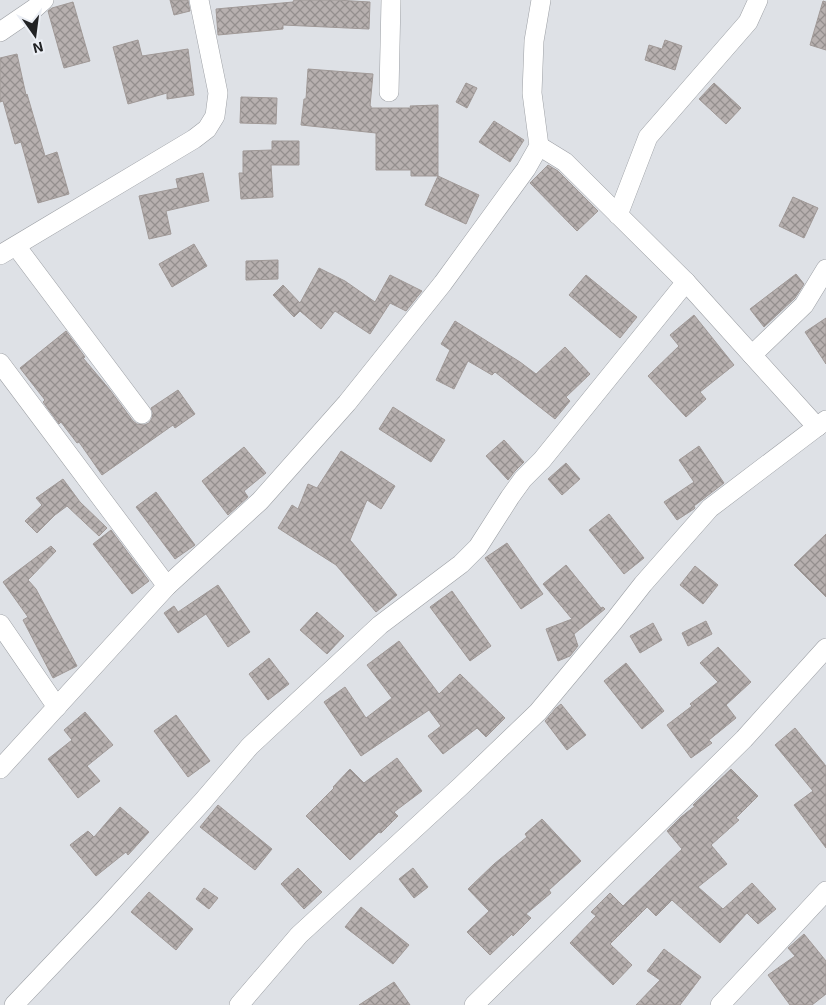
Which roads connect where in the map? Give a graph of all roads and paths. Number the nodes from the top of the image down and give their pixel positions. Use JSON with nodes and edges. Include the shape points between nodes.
{"nodes":[{"id":1,"x":44,"y":0,"type":"edge"},
{"id":2,"x":199,"y":0,"type":"edge"},
{"id":3,"x":391,"y":0,"type":"edge"},
{"id":4,"x":541,"y":0,"type":"edge"},
{"id":5,"x":758,"y":0,"type":"edge"},
{"id":6,"x":0,"y":32,"type":"edge"},
{"id":7,"x":389,"y":92,"type":"dead end"},
{"id":8,"x":539,"y":146,"type":"junction"},
{"id":9,"x":618,"y":215,"type":"junction"},
{"id":10,"x":8,"y":250,"type":"edge"},
{"id":11,"x":826,"y":269,"type":"edge"},
{"id":12,"x":686,"y":282,"type":"junction"},
{"id":13,"x":752,"y":355,"type":"junction"},
{"id":14,"x":0,"y":362,"type":"edge"},
{"id":15,"x":142,"y":414,"type":"dead end"},
{"id":16,"x":821,"y":424,"type":"edge"},
{"id":17,"x":167,"y":586,"type":"junction"},
{"id":18,"x":0,"y":624,"type":"edge"},
{"id":19,"x":826,"y":648,"type":"edge"},
{"id":20,"x":57,"y":707,"type":"junction"},
{"id":21,"x":0,"y":769,"type":"edge"},
{"id":22,"x":826,"y":891,"type":"edge"},
{"id":23,"x":14,"y":1005,"type":"edge"},
{"id":24,"x":239,"y":1005,"type":"edge"},
{"id":25,"x":474,"y":1005,"type":"edge"},
{"id":26,"x":720,"y":1005,"type":"edge"}],
"edges":[{"from":1,"to":6,"type":"street"},
{"from":2,"to":10,"type":"street","via":[[218,92],[215,116],[207,130]]},
{"from":3,"to":7,"type":"street"},
{"from":4,"to":8,"type":"street","via":[[534,41],[532,93]]},
{"from":5,"to":9,"type":"street","via":[[748,22],[648,137]]},
{"from":8,"to":9,"type":"street","via":[[565,162]]},
{"from":8,"to":17,"type":"street","via":[[526,169],[443,283],[347,403],[260,501]]},
{"from":9,"to":12,"type":"street"},
{"from":10,"to":15,"type":"street"},
{"from":11,"to":13,"type":"street","via":[[804,305]]},
{"from":12,"to":13,"type":"street"},
{"from":12,"to":23,"type":"street","via":[[542,460],[523,479],[478,547],[461,564],[380,625],[250,746]]},
{"from":13,"to":16,"type":"street"},
{"from":14,"to":17,"type":"street"},
{"from":16,"to":24,"type":"street","via":[[710,508],[538,712],[299,935]]},
{"from":17,"to":20,"type":"street"},
{"from":18,"to":20,"type":"street"},
{"from":19,"to":25,"type":"street","via":[[744,739]]},
{"from":20,"to":21,"type":"street"},
{"from":22,"to":26,"type":"street"}]}
